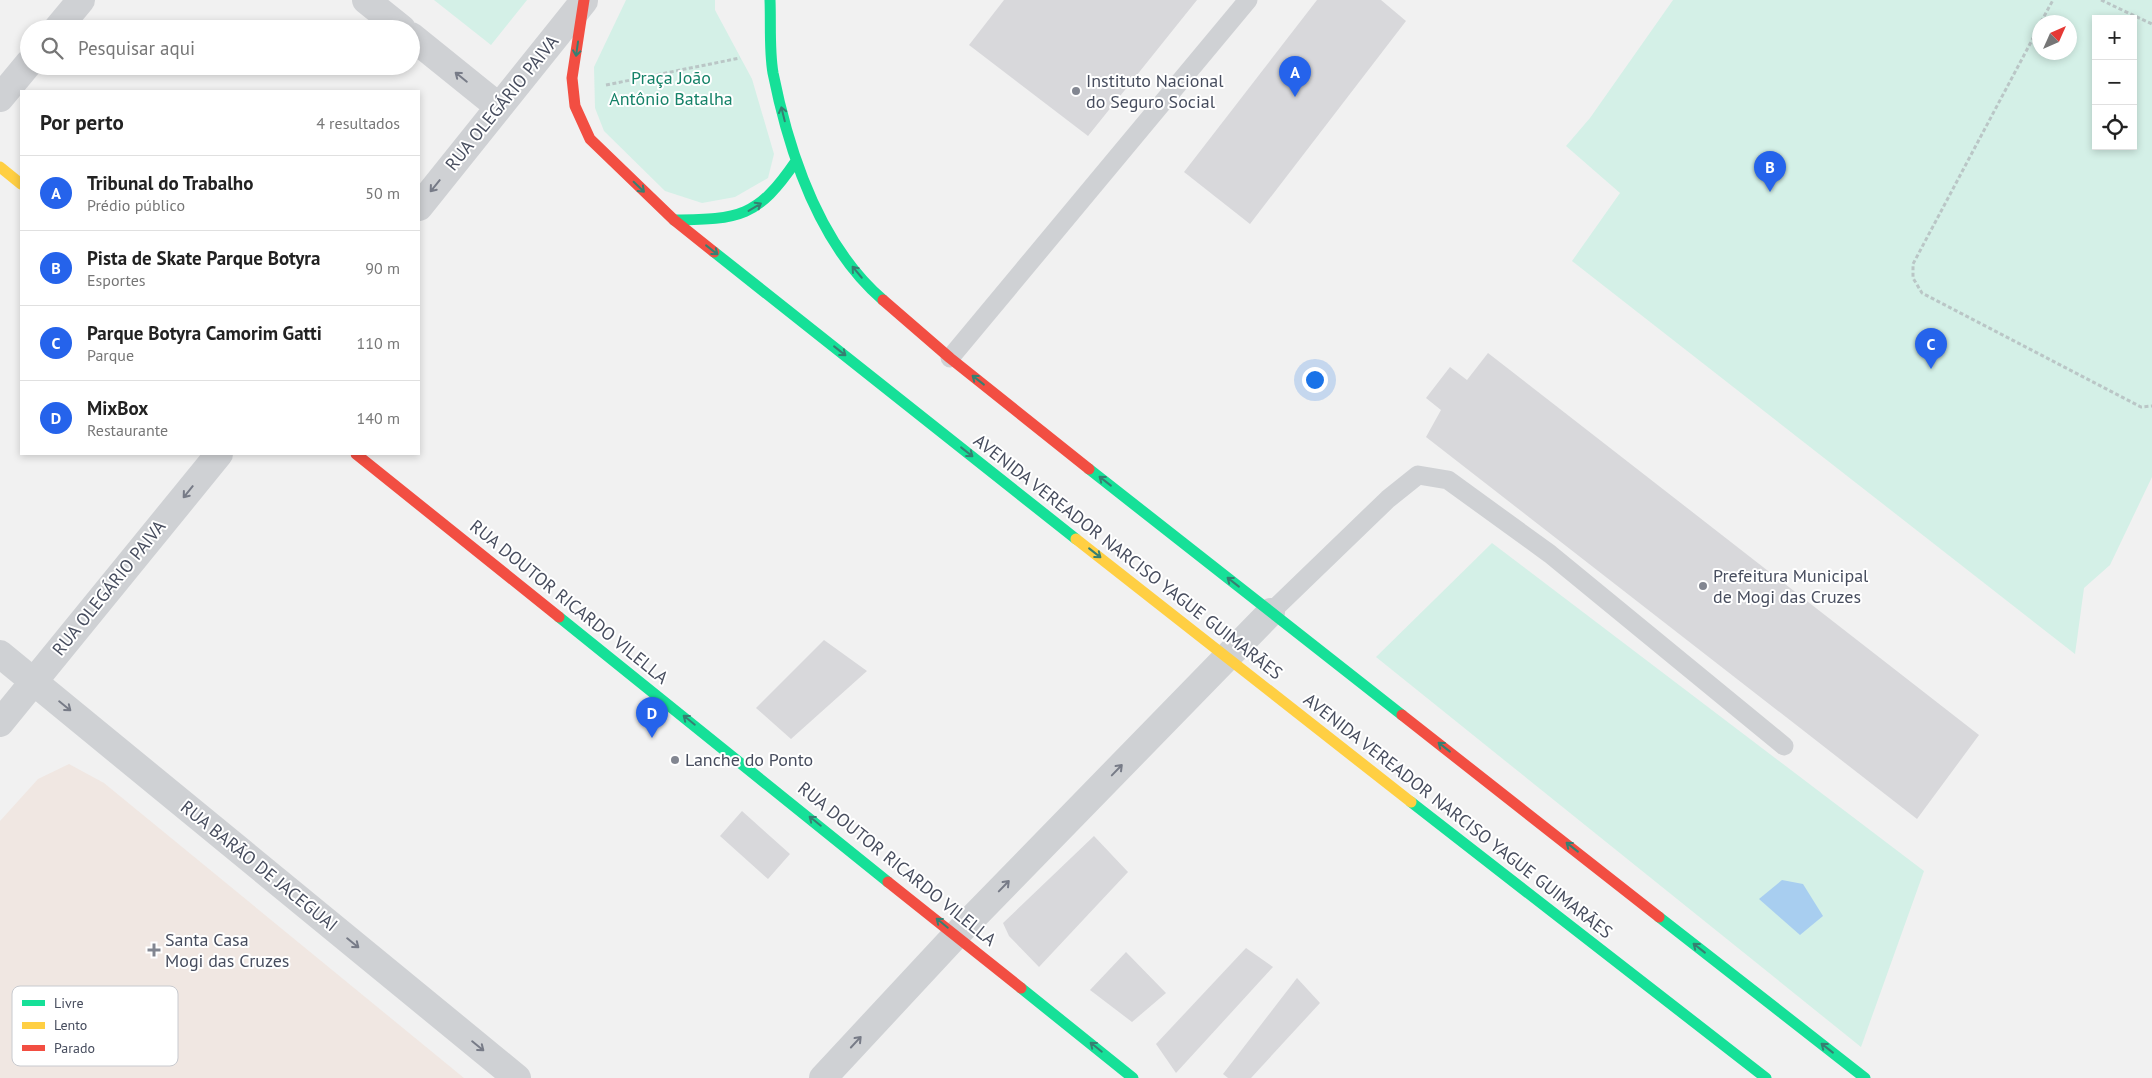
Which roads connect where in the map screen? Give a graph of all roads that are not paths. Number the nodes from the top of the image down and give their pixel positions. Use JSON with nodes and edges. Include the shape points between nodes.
{"nodes":[{"id":1,"x":81,"y":0,"type":"edge"},
{"id":2,"x":366,"y":0,"type":"edge"},
{"id":3,"x":584,"y":0,"type":"edge"},
{"id":4,"x":770,"y":0,"type":"edge"},
{"id":5,"x":1248,"y":0,"type":"edge"},
{"id":6,"x":64,"y":20,"type":"edge"},
{"id":7,"x":391,"y":20,"type":"edge"},
{"id":8,"x":420,"y":43,"type":"edge"},
{"id":9,"x":20,"y":74,"type":"edge"},
{"id":10,"x":0,"y":98,"type":"edge"},
{"id":11,"x":499,"y":107,"type":"junction"},
{"id":12,"x":796,"y":161,"type":"junction"},
{"id":13,"x":0,"y":167,"type":"edge"},
{"id":14,"x":20,"y":183,"type":"edge"},
{"id":15,"x":420,"y":206,"type":"edge"},
{"id":16,"x":674,"y":220,"type":"junction"},
{"id":17,"x":950,"y":358,"type":"junction"},
{"id":18,"x":218,"y":455,"type":"edge"},
{"id":19,"x":357,"y":455,"type":"edge"},
{"id":20,"x":1271,"y":612,"type":"junction"},
{"id":21,"x":0,"y":654,"type":"edge"},
{"id":22,"x":1226,"y":658,"type":"junction"},
{"id":23,"x":34,"y":681,"type":"junction"},
{"id":24,"x":0,"y":723,"type":"edge"},
{"id":25,"x":1784,"y":746,"type":"dead end"},
{"id":26,"x":957,"y":934,"type":"junction"},
{"id":27,"x":517,"y":1078,"type":"edge"},
{"id":28,"x":823,"y":1078,"type":"edge"},
{"id":29,"x":1133,"y":1078,"type":"edge"},
{"id":30,"x":1766,"y":1078,"type":"edge"},
{"id":31,"x":1866,"y":1078,"type":"edge"}],
"edges":[{"from":1,"to":6,"type":"street"},
{"from":2,"to":7,"type":"street"},
{"from":3,"to":11,"type":"street","name":"RUA OLEGÁRIO PAIVA"},
{"from":3,"to":16,"type":"main road","name":"AVENIDA VEREADOR NARCISO YAGUE GUIMARÃES","one_way":true,"via":[[572,78],[576,106],[590,139]]},
{"from":12,"to":4,"type":"main road","one_way":true,"via":[[773,71]]},
{"from":5,"to":17,"type":"lane"},
{"from":11,"to":8,"type":"street","one_way":true},
{"from":9,"to":10,"type":"street"},
{"from":11,"to":15,"type":"street","name":"RUA OLEGÁRIO PAIVA","one_way":true},
{"from":16,"to":12,"type":"main road","one_way":true,"via":[[735,216],[756,208],[773,194]]},
{"from":17,"to":12,"type":"main road","one_way":true,"via":[[872,291],[836,247]]},
{"from":13,"to":14,"type":"main road"},
{"from":16,"to":22,"type":"main road","name":"AVENIDA VEREADOR NARCISO YAGUE GUIMARÃES","one_way":true},
{"from":20,"to":17,"type":"main road","one_way":true},
{"from":18,"to":23,"type":"street","name":"RUA OLEGÁRIO PAIVA","one_way":true},
{"from":26,"to":19,"type":"main road","name":"RUA DOUTOR RICARDO VILELLA","one_way":true},
{"from":20,"to":22,"type":"street"},
{"from":20,"to":25,"type":"lane","via":[[1388,499],[1418,475],[1448,480],[1550,554]]},
{"from":31,"to":20,"type":"main road","one_way":true},
{"from":21,"to":23,"type":"street","name":"RUA BARÃO DE JACEGUAI"},
{"from":26,"to":22,"type":"street","one_way":true},
{"from":22,"to":30,"type":"main road","name":"AVENIDA VEREADOR NARCISO YAGUE GUIMARÃES"},
{"from":23,"to":24,"type":"street","name":"RUA OLEGÁRIO PAIVA"},
{"from":23,"to":27,"type":"street","name":"RUA BARÃO DE JACEGUAI","one_way":true},
{"from":28,"to":26,"type":"street","one_way":true},
{"from":29,"to":26,"type":"main road","name":"RUA DOUTOR RICARDO VILELLA","one_way":true}]}
